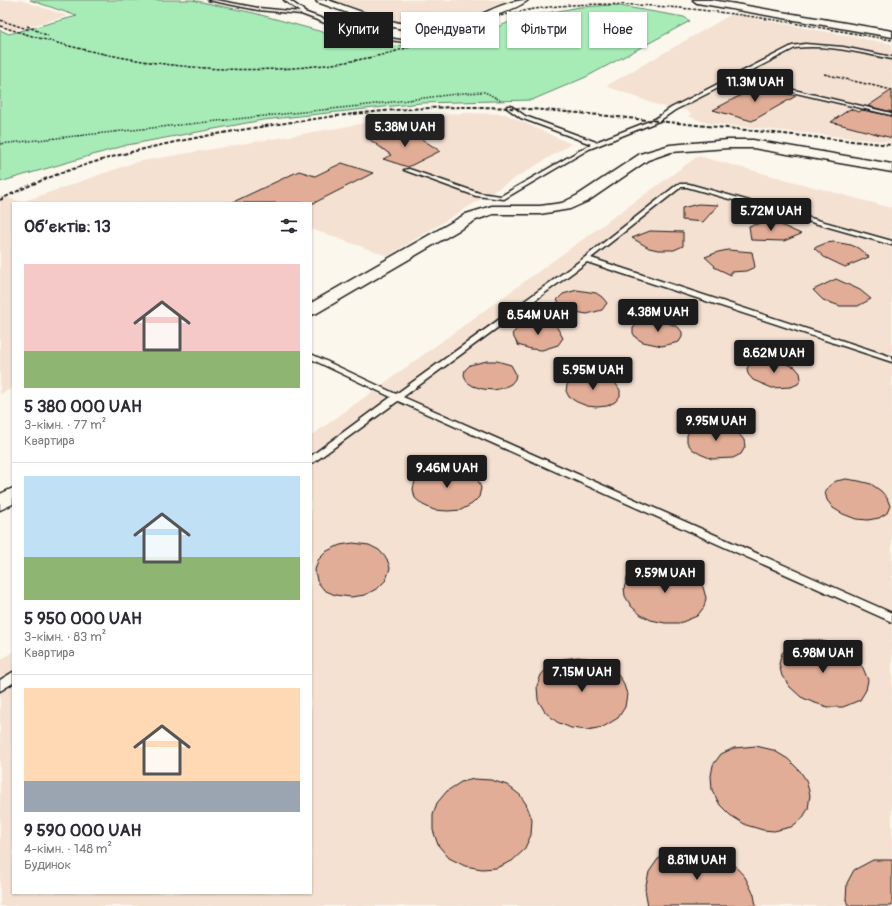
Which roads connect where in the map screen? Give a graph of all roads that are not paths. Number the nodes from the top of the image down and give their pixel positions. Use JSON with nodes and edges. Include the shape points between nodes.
{"nodes":[{"id":1,"x":210,"y":0,"type":"edge"},
{"id":2,"x":286,"y":0,"type":"edge"},
{"id":3,"x":320,"y":0,"type":"edge"},
{"id":4,"x":524,"y":0,"type":"edge"},
{"id":5,"x":697,"y":0,"type":"edge"},
{"id":6,"x":302,"y":13,"type":"junction"},
{"id":7,"x":892,"y":34,"type":"edge"},
{"id":8,"x":401,"y":40,"type":"edge"},
{"id":9,"x":892,"y":58,"type":"edge"},
{"id":10,"x":734,"y":77,"type":"junction"},
{"id":11,"x":508,"y":107,"type":"road end"},
{"id":12,"x":889,"y":114,"type":"dead end"},
{"id":13,"x":596,"y":144,"type":"junction"},
{"id":14,"x":892,"y":168,"type":"edge"},
{"id":15,"x":407,"y":170,"type":"dead end"},
{"id":16,"x":504,"y":203,"type":"junction"},
{"id":17,"x":892,"y":243,"type":"edge"},
{"id":18,"x":586,"y":259,"type":"junction"},
{"id":19,"x":312,"y":309,"type":"edge"},
{"id":20,"x":312,"y":356,"type":"edge"},
{"id":21,"x":892,"y":360,"type":"edge"},
{"id":22,"x":397,"y":397,"type":"junction"},
{"id":23,"x":312,"y":459,"type":"edge"},
{"id":24,"x":12,"y":496,"type":"edge"},
{"id":25,"x":0,"y":503,"type":"edge"},
{"id":26,"x":892,"y":618,"type":"edge"},
{"id":27,"x":12,"y":678,"type":"edge"},
{"id":28,"x":0,"y":686,"type":"edge"}],
"edges":[{"from":1,"to":6,"type":"lane","via":[[258,9]]},
{"from":2,"to":6,"type":"lane"},
{"from":3,"to":4,"type":"street","via":[[401,26],[423,29],[464,24]]},
{"from":5,"to":7,"type":"street"},
{"from":6,"to":8,"type":"lane","via":[[381,38]]},
{"from":9,"to":10,"type":"lane","via":[[827,47],[800,46]]},
{"from":10,"to":12,"type":"lane"},
{"from":10,"to":13,"type":"lane","via":[[657,120]]},
{"from":11,"to":13,"type":"lane","via":[[523,118]]},
{"from":13,"to":16,"type":"lane"},
{"from":14,"to":16,"type":"street","via":[[753,144],[670,149],[644,157],[570,205],[540,210]]},
{"from":15,"to":16,"type":"lane"},
{"from":16,"to":19,"type":"street","via":[[471,217]]},
{"from":17,"to":18,"type":"lane","via":[[680,185]]},
{"from":18,"to":21,"type":"lane"},
{"from":18,"to":22,"type":"lane"},
{"from":20,"to":22,"type":"lane"},
{"from":22,"to":23,"type":"lane"},
{"from":22,"to":26,"type":"lane"},
{"from":24,"to":25,"type":"street"},
{"from":27,"to":28,"type":"lane"}]}
